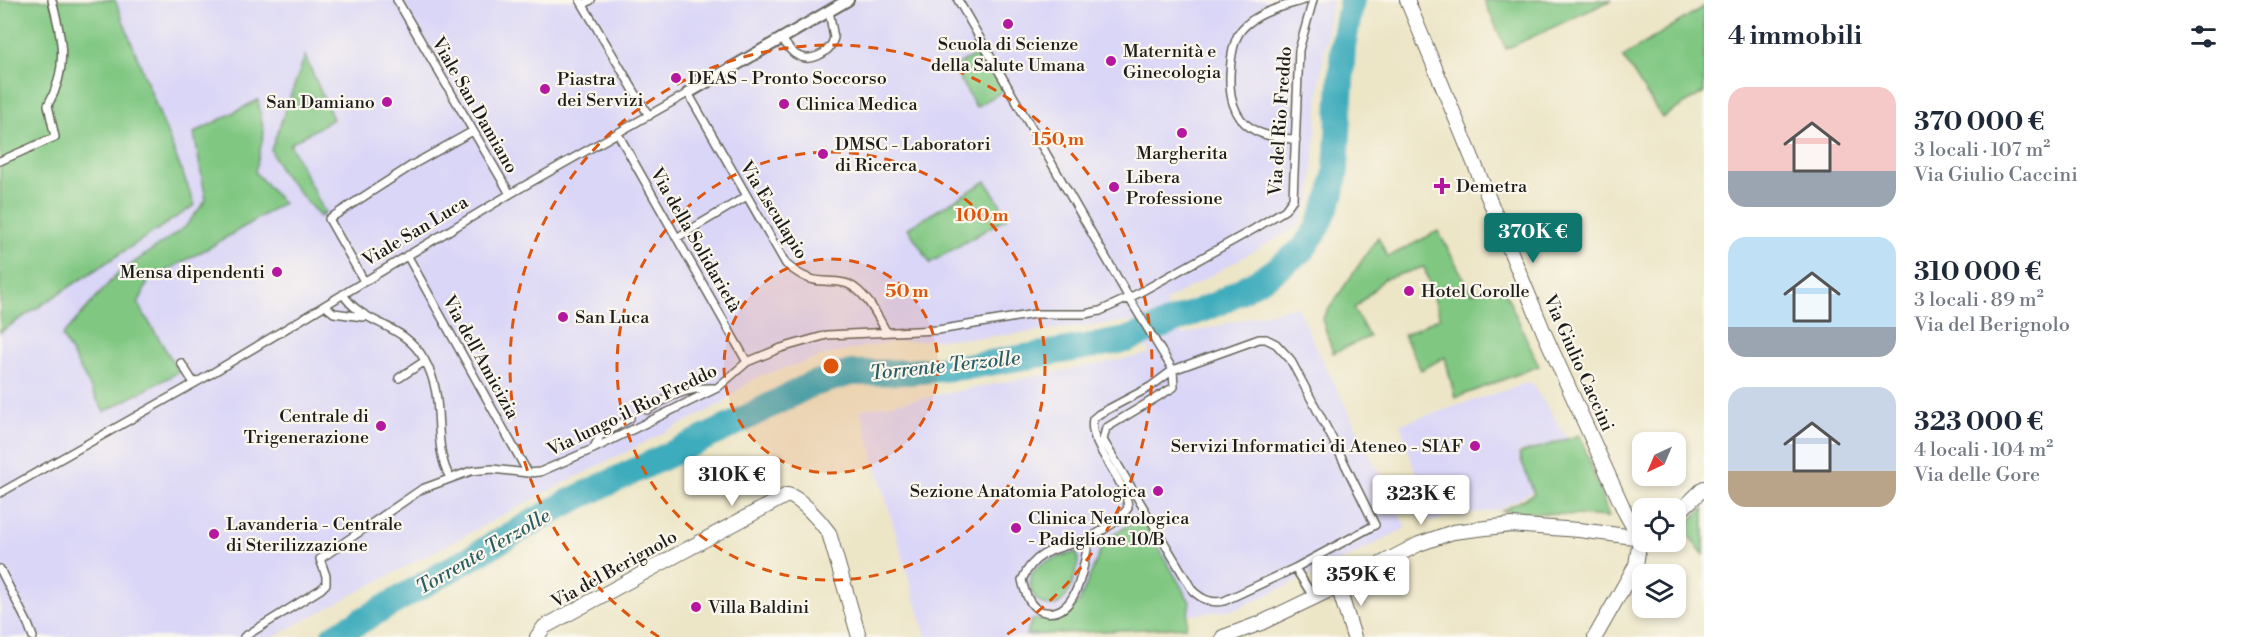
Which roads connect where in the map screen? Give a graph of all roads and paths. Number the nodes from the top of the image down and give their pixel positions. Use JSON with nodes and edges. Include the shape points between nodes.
{"nodes":[{"id":1,"x":52,"y":0,"type":"edge"},
{"id":2,"x":397,"y":0,"type":"edge"},
{"id":3,"x":591,"y":0,"type":"edge"},
{"id":4,"x":848,"y":0,"type":"edge"},
{"id":5,"x":958,"y":0,"type":"edge"},
{"id":6,"x":1305,"y":0,"type":"edge"},
{"id":7,"x":1313,"y":0,"type":"edge"},
{"id":8,"x":1407,"y":0,"type":"edge"},
{"id":9,"x":582,"y":2,"type":"edge"},
{"id":10,"x":829,"y":11,"type":"junction"},
{"id":11,"x":782,"y":39,"type":"junction"},
{"id":12,"x":688,"y":93,"type":"junction"},
{"id":13,"x":649,"y":116,"type":"junction"},
{"id":14,"x":473,"y":131,"type":"junction"},
{"id":15,"x":618,"y":134,"type":"junction"},
{"id":16,"x":1296,"y":140,"type":"junction"},
{"id":17,"x":0,"y":160,"type":"edge"},
{"id":18,"x":510,"y":194,"type":"junction"},
{"id":19,"x":747,"y":196,"type":"junction"},
{"id":20,"x":678,"y":237,"type":"junction"},
{"id":21,"x":407,"y":255,"type":"junction"},
{"id":22,"x":364,"y":281,"type":"junction"},
{"id":23,"x":343,"y":294,"type":"junction"},
{"id":24,"x":1129,"y":298,"type":"junction"},
{"id":25,"x":325,"y":306,"type":"junction"},
{"id":26,"x":368,"y":317,"type":"junction"},
{"id":27,"x":886,"y":331,"type":"junction"},
{"id":28,"x":425,"y":361,"type":"junction"},
{"id":29,"x":747,"y":362,"type":"junction"},
{"id":30,"x":181,"y":363,"type":"dead end"},
{"id":31,"x":1173,"y":370,"type":"junction"},
{"id":32,"x":399,"y":378,"type":"dead end"},
{"id":33,"x":194,"y":383,"type":"junction"},
{"id":34,"x":717,"y":388,"type":"junction"},
{"id":35,"x":1128,"y":399,"type":"junction"},
{"id":36,"x":647,"y":410,"type":"dead end"},
{"id":37,"x":630,"y":418,"type":"dead end"},
{"id":38,"x":1121,"y":419,"type":"junction"},
{"id":39,"x":593,"y":449,"type":"junction"},
{"id":40,"x":528,"y":473,"type":"junction"},
{"id":41,"x":450,"y":478,"type":"junction"},
{"id":42,"x":1704,"y":488,"type":"edge"},
{"id":43,"x":0,"y":493,"type":"edge"},
{"id":44,"x":1686,"y":505,"type":"edge"},
{"id":45,"x":1632,"y":523,"type":"edge"},
{"id":46,"x":1632,"y":536,"type":"edge"},
{"id":47,"x":1089,"y":539,"type":"junction"},
{"id":48,"x":1638,"y":552,"type":"edge"},
{"id":49,"x":1295,"y":568,"type":"junction"},
{"id":50,"x":0,"y":569,"type":"edge"},
{"id":51,"x":1338,"y":586,"type":"junction"},
{"id":52,"x":1314,"y":597,"type":"junction"},
{"id":53,"x":33,"y":637,"type":"edge"},
{"id":54,"x":244,"y":637,"type":"edge"},
{"id":55,"x":537,"y":637,"type":"edge"},
{"id":56,"x":859,"y":637,"type":"edge"},
{"id":57,"x":1223,"y":637,"type":"edge"},
{"id":58,"x":1354,"y":637,"type":"edge"},
{"id":59,"x":1596,"y":637,"type":"edge"}],
"edges":[{"from":1,"to":17,"type":"lane","via":[[61,37],[62,63],[59,86],[48,105],[55,137]]},
{"from":2,"to":14,"type":"lane","name":"Viale San Damiano"},
{"from":3,"to":9,"type":"lane"},
{"from":4,"to":10,"type":"street","name":"Viale San Luca"},
{"from":5,"to":24,"type":"lane"},
{"from":6,"to":16,"type":"lane","via":[[1269,11],[1243,28],[1236,40],[1231,66],[1233,104],[1244,122],[1261,133]]},
{"from":7,"to":16,"type":"lane","name":"Via del Rio Freddo","via":[[1299,50]]},
{"from":8,"to":45,"type":"street","name":"Via Giulio Caccini","via":[[1541,326]]},
{"from":9,"to":13,"type":"lane"},
{"from":10,"to":11,"type":"street","name":"Viale San Luca"},
{"from":10,"to":11,"type":"lane","via":[[834,38],[825,52],[803,58],[792,53]]},
{"from":11,"to":12,"type":"street","name":"Viale San Luca"},
{"from":12,"to":13,"type":"lane","name":"Viale San Luca"},
{"from":12,"to":19,"type":"lane","name":"Via Esculapio"},
{"from":13,"to":15,"type":"lane","name":"Viale San Luca"},
{"from":14,"to":18,"type":"lane","name":"Viale San Damiano"},
{"from":14,"to":22,"type":"lane","via":[[330,219]]},
{"from":15,"to":18,"type":"lane","name":"Viale San Luca"},
{"from":15,"to":20,"type":"lane","name":"Via della Solidarietà"},
{"from":16,"to":24,"type":"lane","name":"Via del Rio Freddo","via":[[1293,199],[1287,208]]},
{"from":18,"to":21,"type":"lane","name":"Viale San Luca"},
{"from":19,"to":20,"type":"lane"},
{"from":19,"to":27,"type":"lane","name":"Via Esculapio","via":[[786,264],[813,280],[851,286],[872,307]]},
{"from":20,"to":29,"type":"lane","name":"Via della Solidarietà"},
{"from":21,"to":22,"type":"lane","name":"Viale San Luca"},
{"from":21,"to":40,"type":"lane","name":"Via dell'Amicizia"},
{"from":22,"to":23,"type":"lane","name":"Viale San Luca"},
{"from":23,"to":25,"type":"lane","name":"Viale San Luca"},
{"from":23,"to":26,"type":"lane","via":[[355,310]]},
{"from":24,"to":27,"type":"lane","name":"Via lungo il Rio Freddo","via":[[1093,313],[1035,314],[951,328]]},
{"from":24,"to":31,"type":"lane"},
{"from":25,"to":26,"type":"lane","via":[[334,313]]},
{"from":25,"to":33,"type":"lane","name":"Viale San Luca"},
{"from":26,"to":28,"type":"lane","via":[[404,336]]},
{"from":27,"to":29,"type":"lane","name":"Via lungo il Rio Freddo","via":[[827,335]]},
{"from":28,"to":32,"type":"lane"},
{"from":28,"to":41,"type":"lane","via":[[438,398],[442,462]]},
{"from":29,"to":34,"type":"lane","name":"Via lungo il Rio Freddo"},
{"from":30,"to":33,"type":"lane"},
{"from":31,"to":35,"type":"lane"},
{"from":31,"to":38,"type":"lane","via":[[1174,387]]},
{"from":31,"to":49,"type":"lane","via":[[1259,339],[1276,344],[1290,360],[1375,525]]},
{"from":33,"to":43,"type":"lane","name":"Viale San Luca"},
{"from":34,"to":36,"type":"lane","via":[[684,390]]},
{"from":34,"to":39,"type":"lane","name":"Via lungo il Rio Freddo"},
{"from":35,"to":38,"type":"lane"},
{"from":35,"to":47,"type":"lane","via":[[1092,422],[1094,435],[1124,491],[1128,508],[1118,520]]},
{"from":37,"to":39,"type":"lane","via":[[600,436]]},
{"from":38,"to":49,"type":"lane","via":[[1106,428],[1103,440],[1199,597],[1224,601]]},
{"from":39,"to":40,"type":"lane","name":"Via lungo il Rio Freddo"},
{"from":40,"to":41,"type":"lane","via":[[480,470]]},
{"from":41,"to":54,"type":"lane","via":[[422,489],[320,559],[326,584]]},
{"from":42,"to":44,"type":"street"},
{"from":46,"to":51,"type":"street","via":[[1511,525],[1463,530],[1419,544]]},
{"from":47,"to":47,"type":"lane","via":[[1032,561],[1022,580],[1034,607],[1048,613],[1066,606],[1078,585]]},
{"from":48,"to":59,"type":"street","via":[[1636,565]]},
{"from":49,"to":52,"type":"lane"},
{"from":50,"to":53,"type":"lane"},
{"from":51,"to":52,"type":"street"},
{"from":51,"to":58,"type":"street"},
{"from":52,"to":57,"type":"street"},
{"from":55,"to":56,"type":"street","name":"Via del Berignolo","via":[[544,627],[787,495],[794,496],[829,533]]}]}
